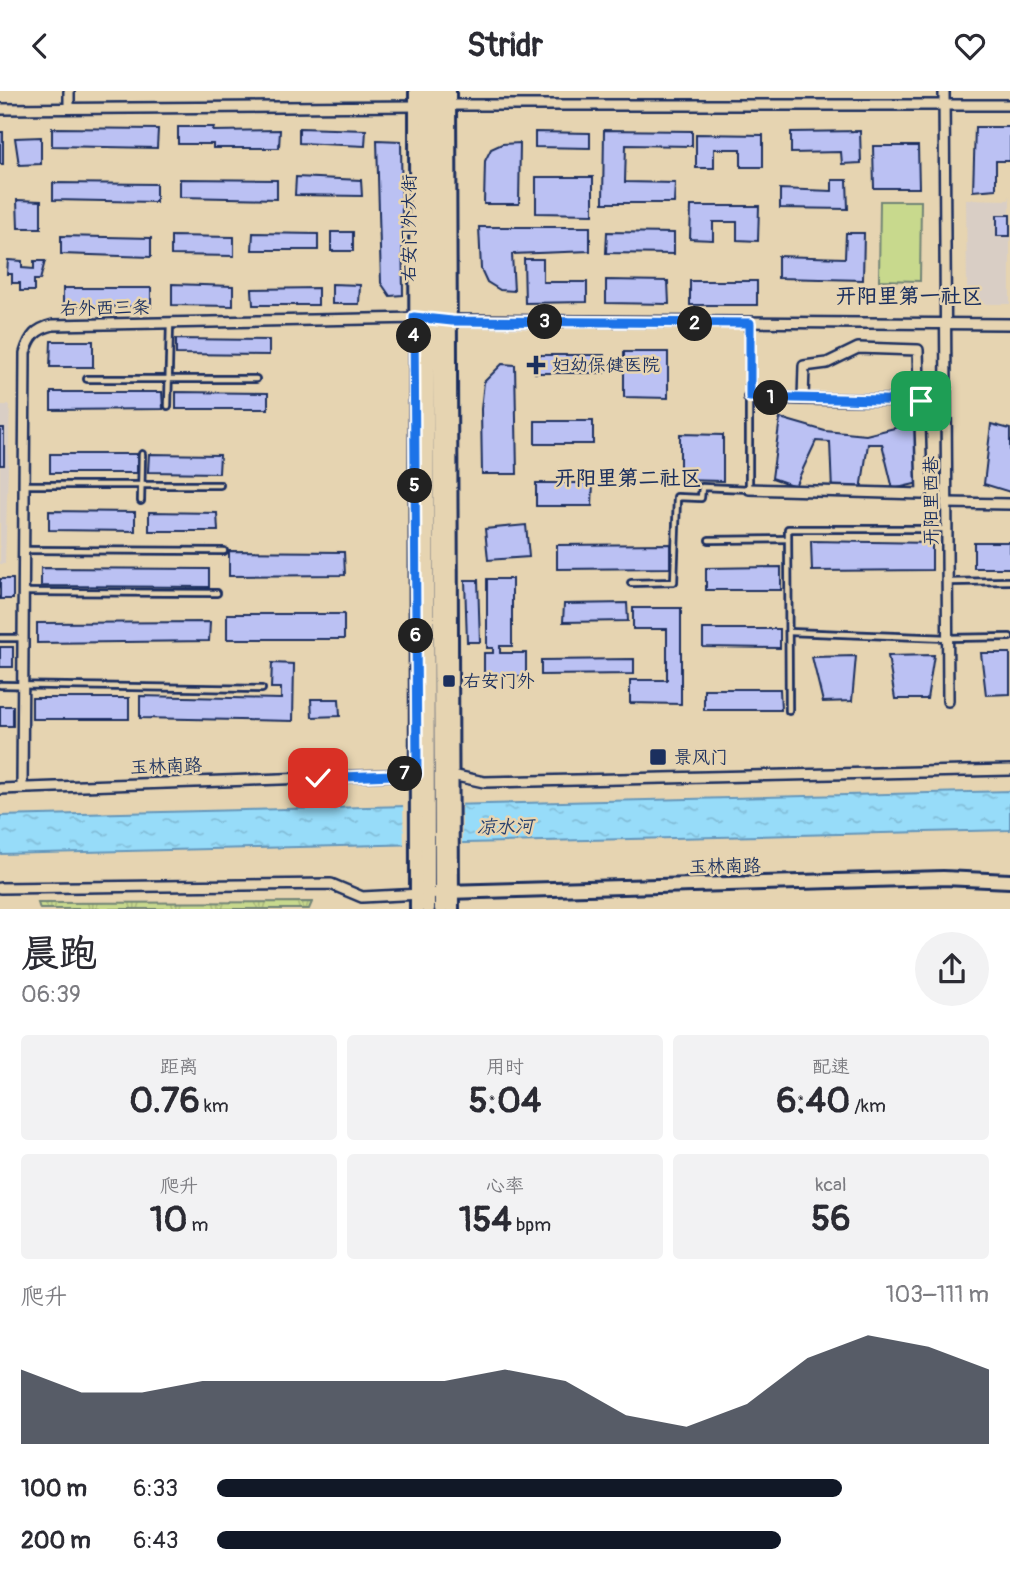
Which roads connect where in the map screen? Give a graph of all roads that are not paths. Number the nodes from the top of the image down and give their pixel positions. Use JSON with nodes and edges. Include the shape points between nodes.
{"nodes":[{"id":1,"x":69,"y":91,"type":"edge"},
{"id":2,"x":416,"y":91,"type":"edge"},
{"id":3,"x":427,"y":91,"type":"edge"},
{"id":4,"x":438,"y":91,"type":"edge"},
{"id":5,"x":449,"y":91,"type":"edge"},
{"id":6,"x":944,"y":91,"type":"edge"},
{"id":7,"x":944,"y":104,"type":"junction"},
{"id":8,"x":1010,"y":105,"type":"edge"},
{"id":9,"x":432,"y":106,"type":"junction"},
{"id":10,"x":0,"y":109,"type":"edge"},
{"id":11,"x":69,"y":109,"type":"junction"},
{"id":12,"x":426,"y":318,"type":"junction"},
{"id":13,"x":452,"y":321,"type":"junction"},
{"id":14,"x":170,"y":322,"type":"junction"},
{"id":15,"x":750,"y":323,"type":"junction"},
{"id":16,"x":946,"y":324,"type":"junction"},
{"id":17,"x":1010,"y":324,"type":"edge"},
{"id":18,"x":88,"y":379,"type":"dead end"},
{"id":19,"x":169,"y":379,"type":"junction"},
{"id":20,"x":256,"y":379,"type":"dead end"},
{"id":21,"x":750,"y":397,"type":"junction"},
{"id":22,"x":803,"y":399,"type":"junction"},
{"id":23,"x":921,"y":401,"type":"junction"},
{"id":24,"x":946,"y":401,"type":"junction"},
{"id":25,"x":168,"y":406,"type":"dead end"},
{"id":26,"x":142,"y":454,"type":"dead end"},
{"id":27,"x":24,"y":485,"type":"junction"},
{"id":28,"x":141,"y":485,"type":"junction"},
{"id":29,"x":220,"y":485,"type":"dead end"},
{"id":30,"x":750,"y":489,"type":"junction"},
{"id":31,"x":141,"y":501,"type":"dead end"},
{"id":32,"x":946,"y":503,"type":"junction"},
{"id":33,"x":1010,"y":504,"type":"edge"},
{"id":34,"x":947,"y":529,"type":"junction"},
{"id":35,"x":788,"y":539,"type":"junction"},
{"id":36,"x":709,"y":540,"type":"dead end"},
{"id":37,"x":23,"y":550,"type":"junction"},
{"id":38,"x":225,"y":551,"type":"dead end"},
{"id":39,"x":1010,"y":581,"type":"edge"},
{"id":40,"x":947,"y":582,"type":"junction"},
{"id":41,"x":631,"y":583,"type":"dead end"},
{"id":42,"x":23,"y":592,"type":"junction"},
{"id":43,"x":217,"y":593,"type":"dead end"},
{"id":44,"x":789,"y":632,"type":"junction"},
{"id":45,"x":1010,"y":637,"type":"edge"},
{"id":46,"x":0,"y":638,"type":"edge"},
{"id":47,"x":23,"y":638,"type":"junction"},
{"id":48,"x":947,"y":638,"type":"junction"},
{"id":49,"x":0,"y":685,"type":"edge"},
{"id":50,"x":24,"y":686,"type":"junction"},
{"id":51,"x":262,"y":689,"type":"dead end"},
{"id":52,"x":948,"y":701,"type":"dead end"},
{"id":53,"x":789,"y":711,"type":"dead end"},
{"id":54,"x":1010,"y":770,"type":"edge"},
{"id":55,"x":434,"y":781,"type":"junction"},
{"id":56,"x":22,"y":788,"type":"junction"},
{"id":57,"x":0,"y":789,"type":"edge"},
{"id":58,"x":434,"y":870,"type":"junction"},
{"id":59,"x":1010,"y":881,"type":"edge"},
{"id":60,"x":0,"y":888,"type":"edge"},
{"id":61,"x":435,"y":893,"type":"junction"},
{"id":62,"x":417,"y":909,"type":"edge"},
{"id":63,"x":428,"y":909,"type":"edge"},
{"id":64,"x":441,"y":909,"type":"edge"},
{"id":65,"x":452,"y":909,"type":"edge"}],
"edges":[{"from":1,"to":11,"type":"street"},
{"from":2,"to":9,"type":"street"},
{"from":3,"to":9,"type":"street","name":"右安门外大街"},
{"from":4,"to":9,"type":"street","name":"右安门外大街"},
{"from":5,"to":9,"type":"street"},
{"from":6,"to":7,"type":"street","name":"开阳里西巷"},
{"from":7,"to":8,"type":"street"},
{"from":7,"to":9,"type":"street"},
{"from":7,"to":16,"type":"street","name":"开阳里西巷"},
{"from":9,"to":11,"type":"street"},
{"from":9,"to":12,"type":"street"},
{"from":9,"to":12,"type":"street","name":"右安门外大街"},
{"from":9,"to":13,"type":"street"},
{"from":10,"to":11,"type":"street"},
{"from":12,"to":13,"type":"street","name":"右外西三条"},
{"from":12,"to":14,"type":"street","name":"右外西三条"},
{"from":12,"to":55,"type":"street","name":"右安门外大街"},
{"from":12,"to":55,"type":"street"},
{"from":13,"to":15,"type":"street","name":"右外西三条"},
{"from":13,"to":55,"type":"street"},
{"from":14,"to":19,"type":"lane"},
{"from":14,"to":27,"type":"street","name":"右外西三条","via":[[39,328],[25,353]]},
{"from":15,"to":16,"type":"street","name":"右外西三条"},
{"from":15,"to":21,"type":"lane"},
{"from":16,"to":17,"type":"street","name":"右外西三条"},
{"from":16,"to":24,"type":"street","name":"开阳里西巷"},
{"from":18,"to":19,"type":"lane"},
{"from":19,"to":20,"type":"lane"},
{"from":19,"to":25,"type":"lane"},
{"from":21,"to":22,"type":"street"},
{"from":21,"to":30,"type":"lane"},
{"from":22,"to":23,"type":"street"},
{"from":22,"to":23,"type":"street","via":[[804,366],[827,363],[858,348],[918,350]]},
{"from":23,"to":24,"type":"street"},
{"from":23,"to":30,"type":"street","via":[[922,494]]},
{"from":24,"to":32,"type":"street","name":"开阳里西巷"},
{"from":26,"to":28,"type":"lane"},
{"from":27,"to":28,"type":"lane"},
{"from":27,"to":37,"type":"street","name":"右外西三条"},
{"from":28,"to":29,"type":"lane"},
{"from":28,"to":31,"type":"lane"},
{"from":30,"to":41,"type":"lane","via":[[702,488],[701,498],[677,497],[674,582]]},
{"from":32,"to":33,"type":"street"},
{"from":32,"to":34,"type":"street","name":"开阳里西巷"},
{"from":34,"to":35,"type":"lane","via":[[788,529]]},
{"from":34,"to":40,"type":"street","name":"开阳里西巷"},
{"from":35,"to":36,"type":"lane"},
{"from":35,"to":44,"type":"lane"},
{"from":37,"to":38,"type":"lane"},
{"from":37,"to":42,"type":"street","name":"右外西三条"},
{"from":39,"to":40,"type":"lane"},
{"from":40,"to":48,"type":"street","name":"开阳里西巷"},
{"from":42,"to":43,"type":"lane"},
{"from":42,"to":47,"type":"street","name":"右外西三条"},
{"from":44,"to":48,"type":"lane"},
{"from":44,"to":53,"type":"lane"},
{"from":45,"to":48,"type":"lane"},
{"from":46,"to":47,"type":"lane"},
{"from":47,"to":50,"type":"street","name":"右外西三条"},
{"from":48,"to":52,"type":"street","name":"开阳里西巷"},
{"from":49,"to":50,"type":"lane"},
{"from":50,"to":51,"type":"lane"},
{"from":50,"to":56,"type":"street","name":"右外西三条"},
{"from":54,"to":55,"type":"street","name":"玉林南路"},
{"from":55,"to":56,"type":"street","name":"玉林南路"},
{"from":55,"to":58,"type":"street"},
{"from":55,"to":58,"type":"street"},
{"from":56,"to":57,"type":"street","name":"玉林南路"},
{"from":58,"to":61,"type":"street"},
{"from":58,"to":61,"type":"street"},
{"from":59,"to":61,"type":"street","name":"玉林南路","via":[[943,878]]},
{"from":60,"to":61,"type":"street","via":[[331,884],[362,897]]},
{"from":61,"to":62,"type":"street"},
{"from":61,"to":63,"type":"street"},
{"from":61,"to":64,"type":"street"},
{"from":61,"to":65,"type":"street"}]}
